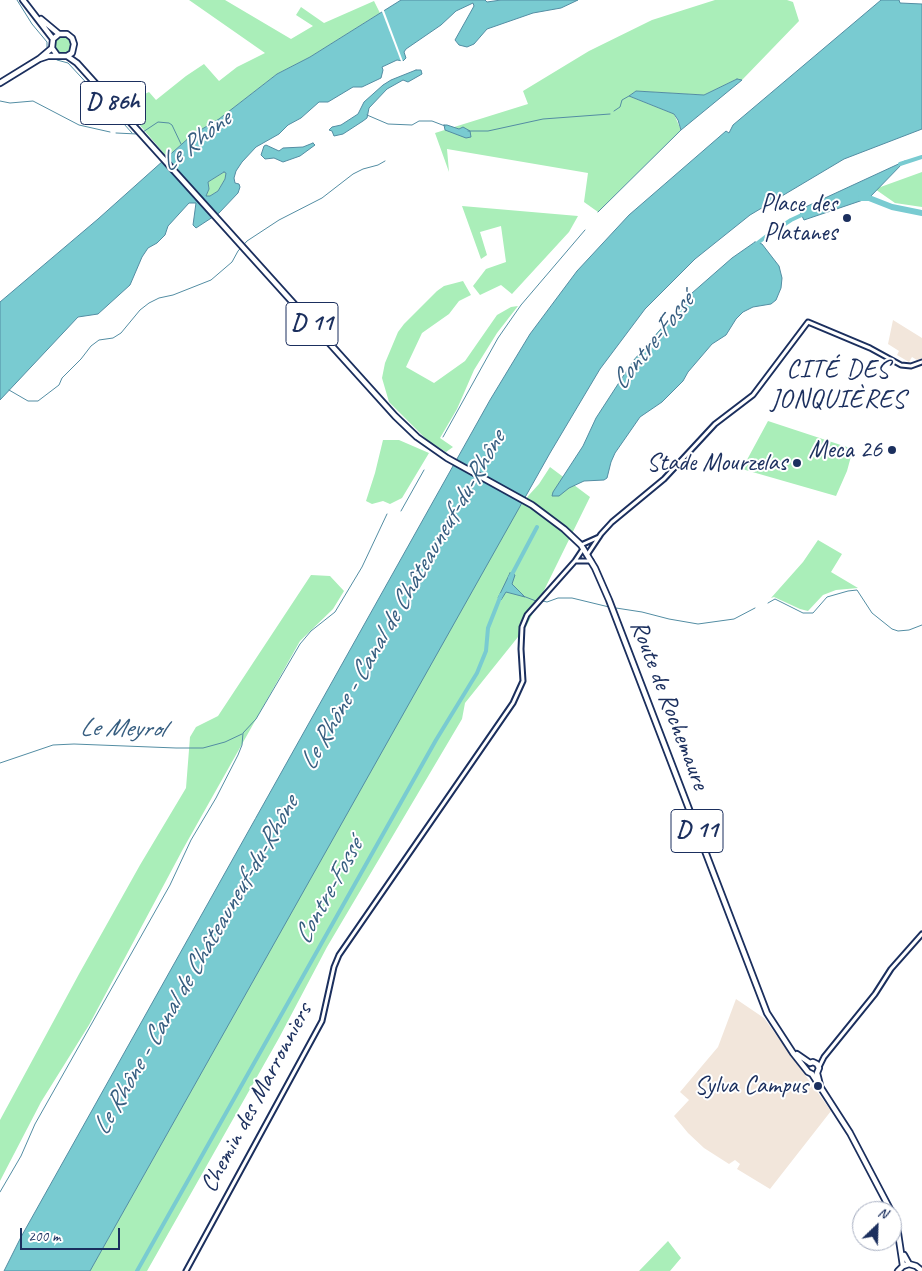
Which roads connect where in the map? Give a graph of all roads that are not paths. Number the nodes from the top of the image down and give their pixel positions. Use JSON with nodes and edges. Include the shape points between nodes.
{"nodes":[{"id":1,"x":23,"y":0,"type":"edge"},
{"id":2,"x":32,"y":12,"type":"junction"},
{"id":3,"x":59,"y":34,"type":"junction"},
{"id":4,"x":53,"y":39,"type":"junction"},
{"id":5,"x":52,"y":48,"type":"junction"},
{"id":6,"x":73,"y":50,"type":"junction"},
{"id":7,"x":58,"y":55,"type":"junction"},
{"id":8,"x":67,"y":56,"type":"junction"},
{"id":9,"x":39,"y":59,"type":"junction"},
{"id":10,"x":77,"y":63,"type":"junction"},
{"id":11,"x":0,"y":83,"type":"edge"},
{"id":12,"x":253,"y":258,"type":"joint"},
{"id":13,"x":922,"y":362,"type":"edge"},
{"id":14,"x":599,"y":537,"type":"junction"},
{"id":15,"x":582,"y":547,"type":"junction"},
{"id":16,"x":587,"y":555,"type":"junction"},
{"id":17,"x":591,"y":561,"type":"junction"},
{"id":18,"x":575,"y":562,"type":"junction"},
{"id":19,"x":922,"y":934,"type":"edge"},
{"id":20,"x":790,"y":1048,"type":"junction"},
{"id":21,"x":824,"y":1057,"type":"junction"},
{"id":22,"x":812,"y":1063,"type":"junction"},
{"id":23,"x":819,"y":1067,"type":"junction"},
{"id":24,"x":807,"y":1069,"type":"junction"},
{"id":25,"x":814,"y":1074,"type":"junction"},
{"id":26,"x":885,"y":1201,"type":"edge"},
{"id":27,"x":901,"y":1251,"type":"edge"},
{"id":28,"x":902,"y":1251,"type":"edge"},
{"id":29,"x":909,"y":1264,"type":"junction"},
{"id":30,"x":903,"y":1266,"type":"junction"},
{"id":31,"x":921,"y":1268,"type":"edge"},
{"id":32,"x":186,"y":1271,"type":"edge"},
{"id":33,"x":898,"y":1271,"type":"edge"}],
"edges":[{"from":1,"to":2,"type":"main road"},
{"from":2,"to":3,"type":"main road"},
{"from":2,"to":4,"type":"main road"},
{"from":3,"to":4,"type":"main road"},
{"from":3,"to":6,"type":"main road","via":[[72,38]]},
{"from":4,"to":5,"type":"main road"},
{"from":5,"to":7,"type":"main road"},
{"from":5,"to":9,"type":"main road"},
{"from":6,"to":8,"type":"main road"},
{"from":6,"to":10,"type":"main road","number":"D 86h"},
{"from":7,"to":8,"type":"main road"},
{"from":7,"to":9,"type":"main road"},
{"from":8,"to":10,"type":"main road","number":"D 86h"},
{"from":9,"to":11,"type":"main road"},
{"from":10,"to":12,"type":"main road","number":"D 86h"},
{"from":12,"to":15,"type":"main road","name":"Route de Rochemaure","number":"D 11","via":[[416,437],[532,505]]},
{"from":13,"to":14,"type":"street","via":[[905,366],[808,322],[753,395],[715,424],[664,479],[612,522]]},
{"from":14,"to":15,"type":"street"},
{"from":14,"to":16,"type":"street"},
{"from":15,"to":16,"type":"main road","name":"Route de Rochemaure","number":"D 11"},
{"from":15,"to":18,"type":"street","name":"Chemin des Marronniers"},
{"from":16,"to":17,"type":"main road","name":"Route de Rochemaure","number":"D 11"},
{"from":17,"to":18,"type":"street"},
{"from":17,"to":20,"type":"main road","name":"Route de Rochemaure","number":"D 11","via":[[610,600],[761,999],[772,1023]]},
{"from":18,"to":32,"type":"street","name":"Chemin des Marronniers","via":[[534,607],[522,627],[523,681],[513,703],[339,955],[322,1020]]},
{"from":19,"to":21,"type":"street"},
{"from":20,"to":22,"type":"main road","name":"Route de Rochemaure","number":"D 11"},
{"from":20,"to":24,"type":"main road","name":"Route de Rochemaure","number":"D 11"},
{"from":21,"to":22,"type":"street"},
{"from":21,"to":23,"type":"street"},
{"from":22,"to":23,"type":"main road","name":"Route de Rochemaure"},
{"from":22,"to":24,"type":"main road"},
{"from":23,"to":25,"type":"main road"},
{"from":24,"to":25,"type":"main road","name":"Route de Rochemaure"},
{"from":25,"to":26,"type":"main road"},
{"from":27,"to":30,"type":"main road"},
{"from":28,"to":29,"type":"main road"},
{"from":29,"to":30,"type":"main road"},
{"from":29,"to":31,"type":"main road"},
{"from":30,"to":33,"type":"main road"}]}
